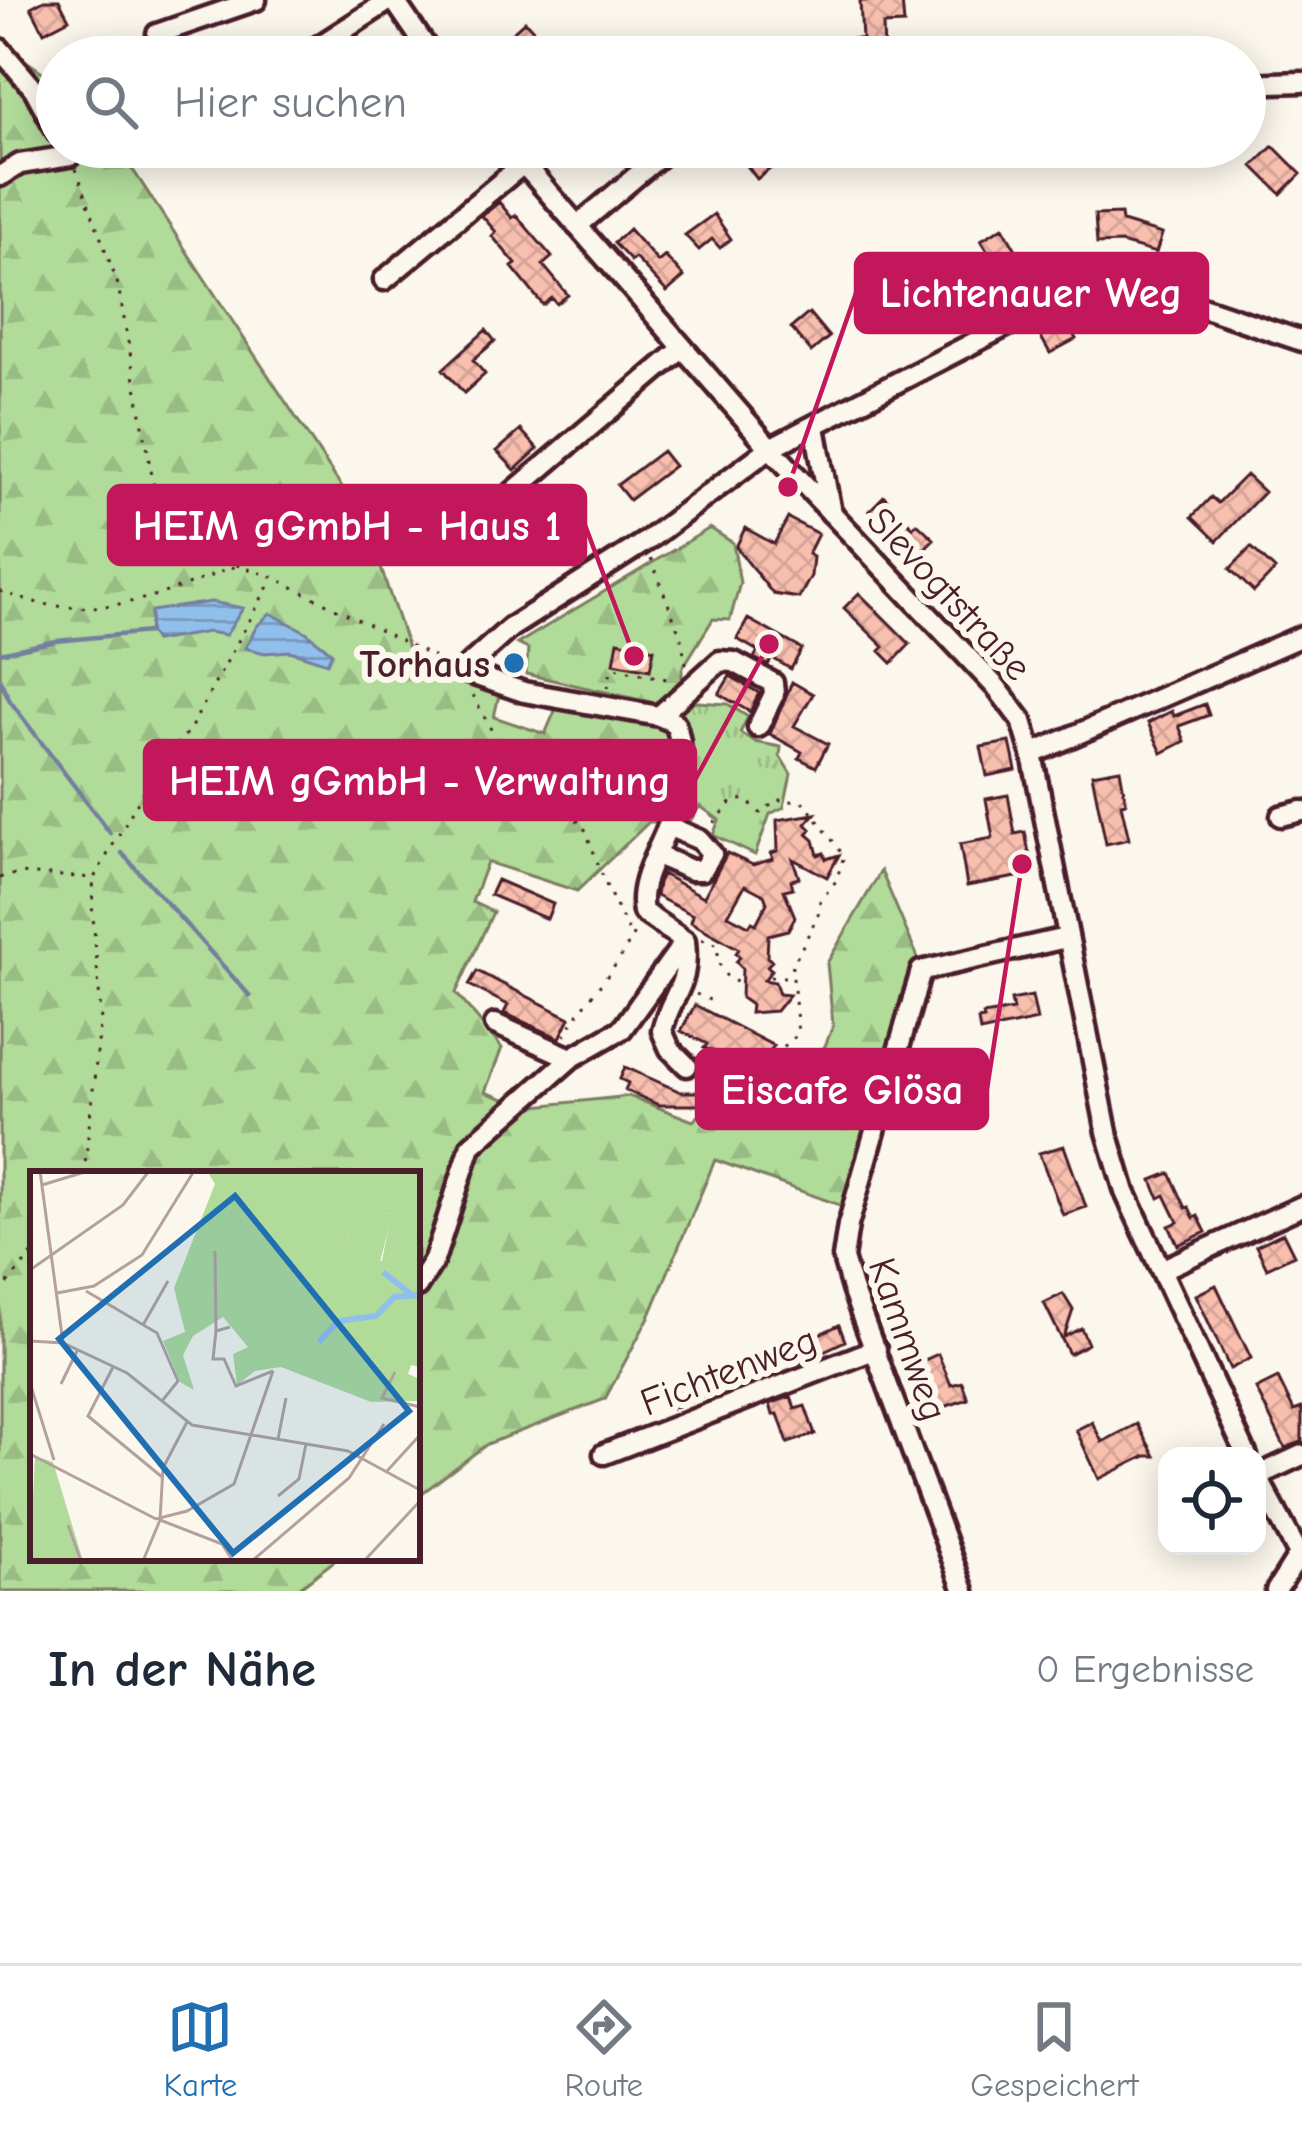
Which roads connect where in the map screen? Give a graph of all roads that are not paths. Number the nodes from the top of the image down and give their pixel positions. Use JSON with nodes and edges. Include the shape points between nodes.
{"nodes":[{"id":1,"x":256,"y":0,"type":"edge"},
{"id":2,"x":392,"y":0,"type":"edge"},
{"id":3,"x":157,"y":34,"type":"dead end"},
{"id":4,"x":335,"y":36,"type":"edge"},
{"id":5,"x":418,"y":36,"type":"edge"},
{"id":6,"x":0,"y":49,"type":"edge"},
{"id":7,"x":1302,"y":82,"type":"edge"},
{"id":8,"x":1266,"y":83,"type":"edge"},
{"id":9,"x":36,"y":93,"type":"edge"},
{"id":10,"x":36,"y":160,"type":"edge"},
{"id":11,"x":518,"y":168,"type":"edge"},
{"id":12,"x":527,"y":168,"type":"edge"},
{"id":13,"x":646,"y":168,"type":"edge"},
{"id":14,"x":0,"y":176,"type":"edge"},
{"id":15,"x":578,"y":226,"type":"junction"},
{"id":16,"x":384,"y":280,"type":"dead end"},
{"id":17,"x":1302,"y":341,"type":"edge"},
{"id":18,"x":683,"y":348,"type":"junction"},
{"id":19,"x":815,"y":427,"type":"junction"},
{"id":20,"x":770,"y":448,"type":"junction"},
{"id":21,"x":500,"y":503,"type":"dead end"},
{"id":22,"x":831,"y":513,"type":"junction"},
{"id":23,"x":1302,"y":636,"type":"edge"},
{"id":24,"x":659,"y":716,"type":"junction"},
{"id":25,"x":758,"y":727,"type":"dead end"},
{"id":26,"x":1032,"y":754,"type":"junction"},
{"id":27,"x":1302,"y":811,"type":"edge"},
{"id":28,"x":1281,"y":815,"type":"dead end"},
{"id":29,"x":668,"y":826,"type":"junction"},
{"id":30,"x":656,"y":855,"type":"junction"},
{"id":31,"x":1066,"y":938,"type":"junction"},
{"id":32,"x":685,"y":940,"type":"junction"},
{"id":33,"x":494,"y":1024,"type":"dead end"},
{"id":34,"x":564,"y":1056,"type":"junction"},
{"id":35,"x":687,"y":1066,"type":"road end"},
{"id":36,"x":1302,"y":1206,"type":"edge"},
{"id":37,"x":1161,"y":1270,"type":"junction"},
{"id":38,"x":420,"y":1282,"type":"edge"},
{"id":39,"x":876,"y":1349,"type":"junction"},
{"id":40,"x":1243,"y":1447,"type":"edge"},
{"id":41,"x":604,"y":1454,"type":"dead end"},
{"id":42,"x":1302,"y":1455,"type":"edge"},
{"id":43,"x":1266,"y":1472,"type":"edge"},
{"id":44,"x":1266,"y":1493,"type":"edge"},
{"id":45,"x":1300,"y":1558,"type":"edge"},
{"id":46,"x":964,"y":1591,"type":"edge"},
{"id":47,"x":1276,"y":1591,"type":"edge"}],
"edges":[{"from":1,"to":3,"type":"street"},
{"from":2,"to":4,"type":"street"},
{"from":2,"to":5,"type":"street"},
{"from":6,"to":9,"type":"street"},
{"from":7,"to":8,"type":"street"},
{"from":10,"to":14,"type":"street"},
{"from":11,"to":16,"type":"street"},
{"from":12,"to":15,"type":"street","name":"Slevogtstraße"},
{"from":13,"to":15,"type":"street"},
{"from":15,"to":18,"type":"street","name":"Slevogtstraße"},
{"from":17,"to":19,"type":"street","via":[[1161,293],[1100,290],[1043,307]]},
{"from":18,"to":20,"type":"street","name":"Slevogtstraße"},
{"from":18,"to":21,"type":"street"},
{"from":19,"to":20,"type":"street"},
{"from":19,"to":22,"type":"street"},
{"from":20,"to":22,"type":"street","name":"Slevogtstraße"},
{"from":20,"to":24,"type":"street","via":[[510,628],[462,671],[524,692]]},
{"from":22,"to":26,"type":"street","name":"Slevogtstraße","via":[[997,688],[1022,721]]},
{"from":23,"to":26,"type":"street"},
{"from":24,"to":25,"type":"street","via":[[691,681],[720,661],[734,662],[773,683]]},
{"from":24,"to":29,"type":"street","via":[[675,723],[682,741]]},
{"from":26,"to":31,"type":"street","name":"Slevogtstraße"},
{"from":27,"to":28,"type":"street"},
{"from":29,"to":30,"type":"street"},
{"from":29,"to":30,"type":"street","via":[[712,854],[702,871]]},
{"from":30,"to":32,"type":"street","via":[[643,912]]},
{"from":31,"to":37,"type":"street","name":"Slevogtstraße","via":[[1107,1132]]},
{"from":31,"to":39,"type":"street","name":"Kammweg","via":[[921,970],[843,1258]]},
{"from":32,"to":34,"type":"street","via":[[622,1029]]},
{"from":32,"to":35,"type":"street","via":[[683,988],[662,1030]]},
{"from":33,"to":34,"type":"street"},
{"from":34,"to":38,"type":"street","via":[[471,1145]]},
{"from":36,"to":37,"type":"street"},
{"from":37,"to":40,"type":"street","name":"Slevogtstraße"},
{"from":39,"to":41,"type":"street","name":"Fichtenweg"},
{"from":39,"to":46,"type":"street","name":"Kammweg"},
{"from":42,"to":43,"type":"street"},
{"from":44,"to":45,"type":"street"},
{"from":45,"to":47,"type":"street"}]}
